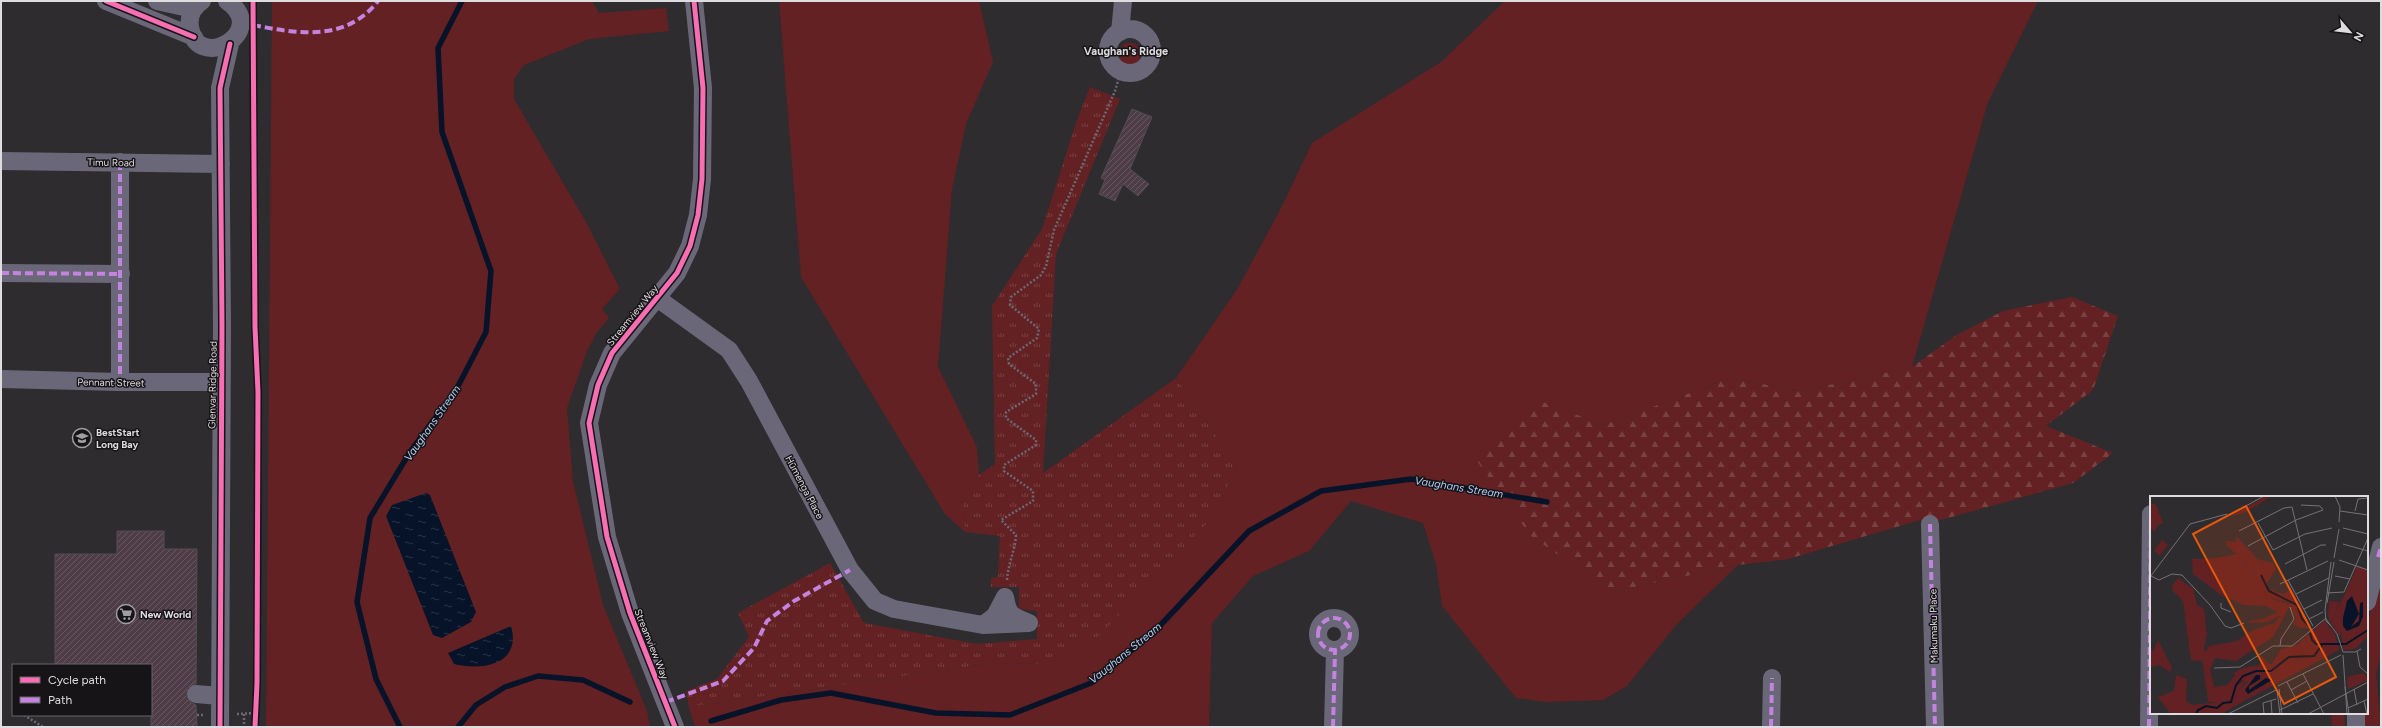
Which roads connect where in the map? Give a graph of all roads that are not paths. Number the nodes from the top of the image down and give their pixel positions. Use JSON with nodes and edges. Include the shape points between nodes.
{"nodes":[{"id":1,"x":106,"y":1,"type":"edge"},
{"id":2,"x":157,"y":1,"type":"edge"},
{"id":3,"x":228,"y":1,"type":"edge"},
{"id":4,"x":694,"y":1,"type":"edge"},
{"id":5,"x":1123,"y":1,"type":"edge"},
{"id":6,"x":198,"y":5,"type":"edge"},
{"id":7,"x":1120,"y":32,"type":"junction"},
{"id":8,"x":200,"y":42,"type":"junction"},
{"id":9,"x":230,"y":44,"type":"junction"},
{"id":10,"x":220,"y":88,"type":"junction"},
{"id":11,"x":1,"y":160,"type":"edge"},
{"id":12,"x":120,"y":162,"type":"junction"},
{"id":13,"x":222,"y":164,"type":"junction"},
{"id":14,"x":1,"y":273,"type":"edge"},
{"id":15,"x":121,"y":274,"type":"junction"},
{"id":16,"x":657,"y":298,"type":"junction"},
{"id":17,"x":1,"y":379,"type":"edge"},
{"id":18,"x":120,"y":382,"type":"junction"},
{"id":19,"x":221,"y":382,"type":"junction"},
{"id":20,"x":1930,"y":524,"type":"dead end"},
{"id":21,"x":2380,"y":552,"type":"edge"},
{"id":22,"x":2368,"y":598,"type":"edge"},
{"id":23,"x":2150,"y":620,"type":"edge"},
{"id":24,"x":983,"y":625,"type":"junction"},
{"id":25,"x":1335,"y":650,"type":"dead end"},
{"id":26,"x":1772,"y":678,"type":"dead end"},
{"id":27,"x":196,"y":694,"type":"dead end"},
{"id":28,"x":220,"y":696,"type":"junction"},
{"id":29,"x":2356,"y":714,"type":"edge"},
{"id":30,"x":224,"y":720,"type":"edge"},
{"id":31,"x":675,"y":727,"type":"edge"},
{"id":32,"x":1333,"y":727,"type":"edge"},
{"id":33,"x":1771,"y":727,"type":"edge"},
{"id":34,"x":1935,"y":727,"type":"edge"},
{"id":35,"x":2149,"y":727,"type":"edge"},
{"id":36,"x":2356,"y":727,"type":"edge"}],
"edges":[{"from":1,"to":8,"type":"street"},
{"from":2,"to":6,"type":"street"},
{"from":3,"to":9,"type":"street","name":"Glenvar Ridge Road","via":[[234,7],[240,22],[235,38]]},
{"from":4,"to":16,"type":"street","name":"Streamview Way","via":[[703,88],[702,179],[698,215],[690,246],[677,273]]},
{"from":5,"to":7,"type":"street"},
{"from":6,"to":8,"type":"street","name":"Glenvar Ridge Road","via":[[190,23]]},
{"from":7,"to":7,"type":"street","via":[[1110,42],[1108,55],[1115,67],[1121,71],[1128,73],[1142,70],[1152,51],[1147,37],[1134,30]]},
{"from":8,"to":9,"type":"street","via":[[214,48]]},
{"from":8,"to":10,"type":"street","name":"Glenvar Ridge Road"},
{"from":9,"to":10,"type":"street","name":"Glenvar Ridge Road"},
{"from":10,"to":13,"type":"street","name":"Glenvar Ridge Road"},
{"from":11,"to":12,"type":"street","name":"Timu Road"},
{"from":12,"to":13,"type":"street","name":"Timu Road"},
{"from":12,"to":15,"type":"street"},
{"from":13,"to":19,"type":"street","name":"Glenvar Ridge Road"},
{"from":14,"to":15,"type":"street"},
{"from":15,"to":18,"type":"street"},
{"from":16,"to":24,"type":"street","name":"Hūmenga Place","via":[[729,350],[850,570],[875,601],[894,609]]},
{"from":16,"to":31,"type":"street","name":"Streamview Way","via":[[612,353],[598,385],[589,423],[607,537],[630,613]]},
{"from":17,"to":18,"type":"street","name":"Pennant Street"},
{"from":18,"to":19,"type":"street","name":"Pennant Street"},
{"from":19,"to":28,"type":"street","name":"Glenvar Ridge Road"},
{"from":20,"to":34,"type":"street","name":"Makumaku Place"},
{"from":21,"to":22,"type":"street"},
{"from":23,"to":35,"type":"street"},
{"from":24,"to":24,"type":"street","name":"Hūmenga Place","via":[[1029,623],[1013,616],[1007,610],[1005,597],[995,616]]},
{"from":25,"to":32,"type":"street"},
{"from":26,"to":33,"type":"street"},
{"from":27,"to":28,"type":"street"},
{"from":28,"to":30,"type":"street","name":"Glenvar Ridge Road"},
{"from":29,"to":36,"type":"street"}]}
